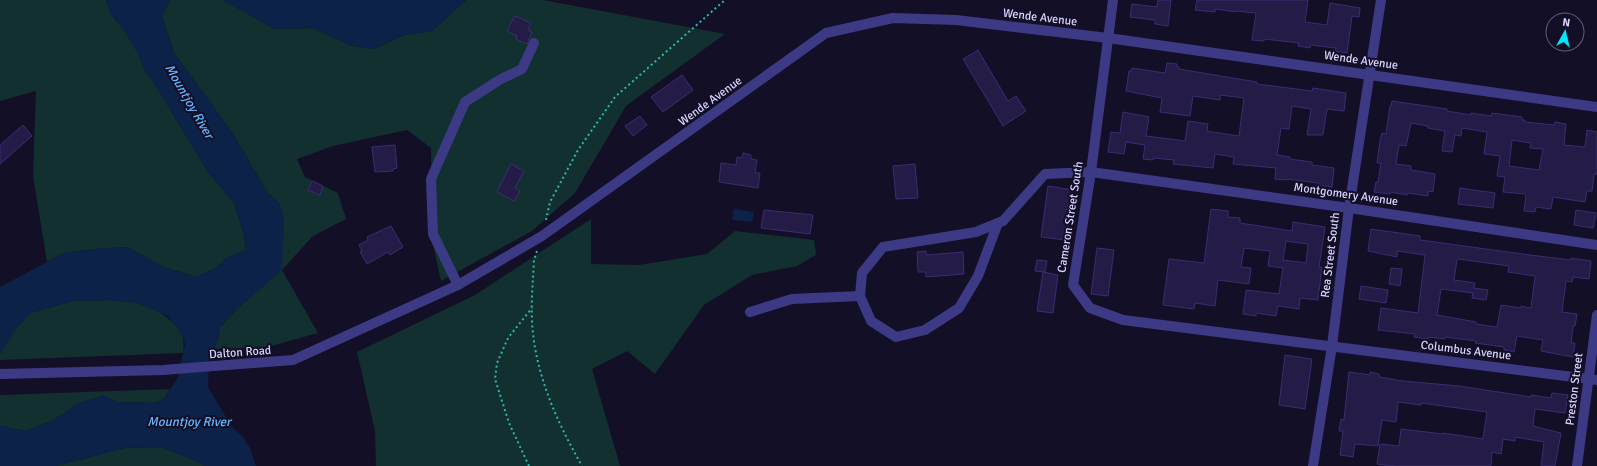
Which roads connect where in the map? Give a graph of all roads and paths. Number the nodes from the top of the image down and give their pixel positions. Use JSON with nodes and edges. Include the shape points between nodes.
{"nodes":[{"id":1,"x":1113,"y":0,"type":"edge"},
{"id":2,"x":1381,"y":0,"type":"edge"},
{"id":3,"x":1108,"y":38,"type":"junction"},
{"id":4,"x":534,"y":43,"type":"dead end"},
{"id":5,"x":1369,"y":74,"type":"junction"},
{"id":6,"x":1597,"y":108,"type":"edge"},
{"id":7,"x":1090,"y":172,"type":"junction"},
{"id":8,"x":1349,"y":208,"type":"junction"},
{"id":9,"x":998,"y":223,"type":"junction"},
{"id":10,"x":1597,"y":245,"type":"edge"},
{"id":11,"x":458,"y":285,"type":"junction"},
{"id":12,"x":860,"y":296,"type":"junction"},
{"id":13,"x":533,"y":307,"type":"dead end"},
{"id":14,"x":750,"y":312,"type":"dead end"},
{"id":15,"x":1597,"y":315,"type":"edge"},
{"id":16,"x":1332,"y":346,"type":"junction"},
{"id":17,"x":4,"y":374,"type":"edge"},
{"id":18,"x":1593,"y":379,"type":"edge"},
{"id":19,"x":529,"y":466,"type":"edge"},
{"id":20,"x":1314,"y":466,"type":"edge"},
{"id":21,"x":1577,"y":466,"type":"edge"}],
"edges":[{"from":1,"to":3,"type":"street","name":"Cameron Street South"},
{"from":2,"to":5,"type":"street","name":"Rea Street South"},
{"from":3,"to":5,"type":"street","name":"Wende Avenue"},
{"from":3,"to":7,"type":"street","name":"Cameron Street South"},
{"from":3,"to":11,"type":"street","name":"Wende Avenue","via":[[956,20],[893,18],[826,33],[542,236]]},
{"from":4,"to":11,"type":"street","via":[[522,69],[465,102],[431,179],[433,234]]},
{"from":5,"to":6,"type":"street","name":"Wende Avenue"},
{"from":5,"to":8,"type":"street","name":"Rea Street South"},
{"from":7,"to":8,"type":"street","name":"Montgomery Avenue"},
{"from":7,"to":9,"type":"street","name":"Montgomery Avenue","via":[[1044,174],[1003,221]]},
{"from":7,"to":16,"type":"street","name":"Cameron Street South","via":[[1073,285],[1090,308],[1123,320]]},
{"from":8,"to":10,"type":"street","name":"Montgomery Avenue"},
{"from":8,"to":16,"type":"street","name":"Rea Street South"},
{"from":9,"to":12,"type":"street","via":[[976,232],[883,247],[862,273]]},
{"from":9,"to":12,"type":"street","via":[[978,276],[959,308],[925,330],[896,337],[872,322]]},
{"from":11,"to":17,"type":"street","name":"Dalton Road","via":[[293,360],[163,370]]},
{"from":12,"to":14,"type":"street","via":[[792,299]]},
{"from":13,"to":19,"type":"path","via":[[508,338],[497,363],[495,379],[509,423]]},
{"from":15,"to":18,"type":"street","name":"Preston Street"},
{"from":16,"to":18,"type":"street","name":"Columbus Avenue"},
{"from":16,"to":20,"type":"street","name":"Rea Street South"},
{"from":18,"to":21,"type":"street","name":"Preston Street"}]}
